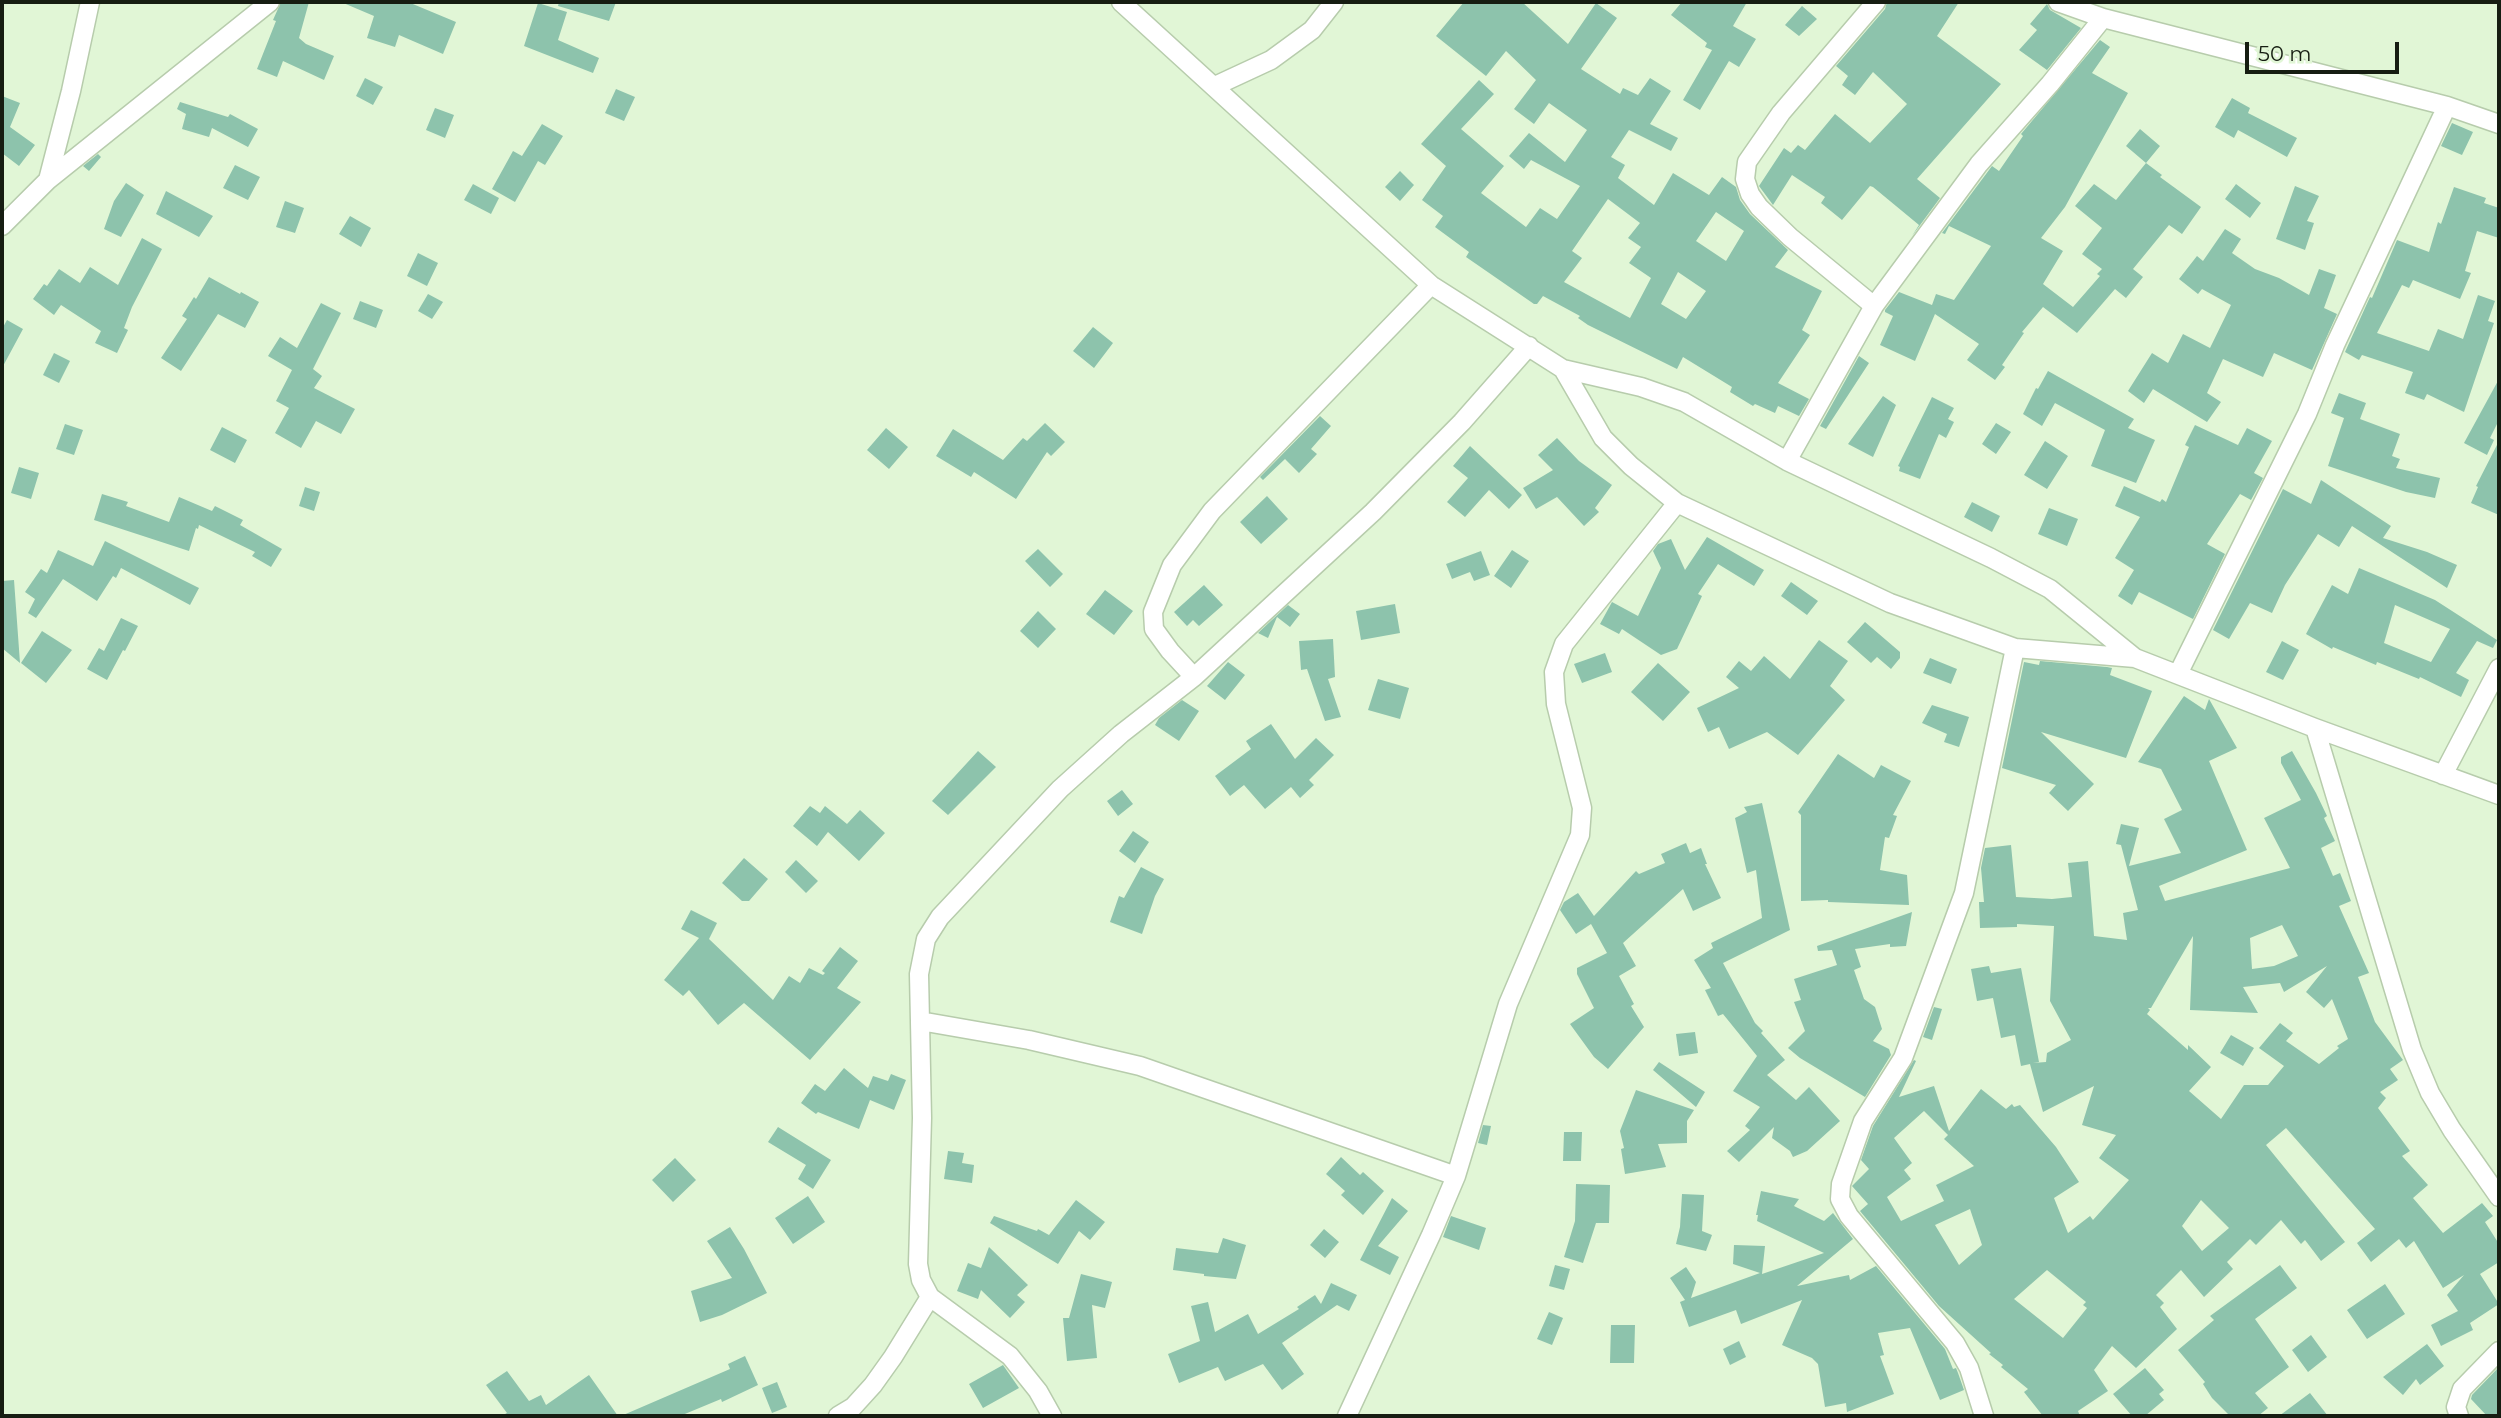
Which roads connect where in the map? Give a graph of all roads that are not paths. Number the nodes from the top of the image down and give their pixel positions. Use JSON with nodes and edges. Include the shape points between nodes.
{"nodes":[{"id":1,"x":90,"y":2,"type":"edge"},
{"id":2,"x":270,"y":2,"type":"edge"},
{"id":3,"x":1121,"y":2,"type":"edge"},
{"id":4,"x":1334,"y":2,"type":"edge"},
{"id":5,"x":1876,"y":2,"type":"edge"},
{"id":6,"x":2058,"y":2,"type":"edge"},
{"id":7,"x":2103,"y":18,"type":"junction"},
{"id":8,"x":1214,"y":86,"type":"junction"},
{"id":9,"x":2446,"y":106,"type":"junction"},
{"id":10,"x":2499,"y":124,"type":"edge"},
{"id":11,"x":48,"y":180,"type":"junction"},
{"id":12,"x":2,"y":226,"type":"edge"},
{"id":13,"x":1431,"y":285,"type":"junction"},
{"id":14,"x":1874,"y":306,"type":"junction"},
{"id":15,"x":1529,"y":346,"type":"junction"},
{"id":16,"x":1563,"y":369,"type":"junction"},
{"id":17,"x":1787,"y":461,"type":"junction"},
{"id":18,"x":1677,"y":503,"type":"junction"},
{"id":19,"x":2015,"y":648,"type":"junction"},
{"id":20,"x":2135,"y":659,"type":"junction"},
{"id":21,"x":2499,"y":668,"type":"edge"},
{"id":22,"x":2178,"y":674,"type":"junction"},
{"id":23,"x":1194,"y":677,"type":"junction"},
{"id":24,"x":2315,"y":728,"type":"junction"},
{"id":25,"x":2443,"y":775,"type":"junction"},
{"id":26,"x":2499,"y":794,"type":"edge"},
{"id":27,"x":920,"y":1021,"type":"junction"},
{"id":28,"x":1456,"y":1176,"type":"junction"},
{"id":29,"x":2499,"y":1197,"type":"edge"},
{"id":30,"x":930,"y":1297,"type":"junction"},
{"id":31,"x":2499,"y":1351,"type":"edge"},
{"id":32,"x":838,"y":1416,"type":"edge"},
{"id":33,"x":1052,"y":1416,"type":"edge"},
{"id":34,"x":1347,"y":1416,"type":"edge"},
{"id":35,"x":1984,"y":1416,"type":"edge"},
{"id":36,"x":2459,"y":1416,"type":"edge"}],
"edges":[{"from":1,"to":11,"type":"street"},
{"from":2,"to":11,"type":"street"},
{"from":3,"to":8,"type":"street"},
{"from":4,"to":8,"type":"street","via":[[1312,30],[1271,60]]},
{"from":5,"to":14,"type":"street","via":[[1781,113],[1747,162],[1745,179],[1759,207]]},
{"from":6,"to":7,"type":"street"},
{"from":7,"to":9,"type":"street"},
{"from":7,"to":14,"type":"street","via":[[1979,164]]},
{"from":8,"to":13,"type":"street"},
{"from":9,"to":10,"type":"street"},
{"from":9,"to":22,"type":"street","via":[[2307,414]]},
{"from":11,"to":12,"type":"street"},
{"from":13,"to":15,"type":"street"},
{"from":13,"to":23,"type":"street","via":[[1212,511],[1172,565],[1153,612],[1154,629]]},
{"from":14,"to":17,"type":"street"},
{"from":15,"to":16,"type":"street"},
{"from":15,"to":23,"type":"street","via":[[1373,512]]},
{"from":16,"to":17,"type":"street","via":[[1684,402]]},
{"from":16,"to":18,"type":"street","via":[[1603,438]]},
{"from":17,"to":20,"type":"street","via":[[2050,589]]},
{"from":18,"to":19,"type":"street","via":[[1890,603]]},
{"from":18,"to":28,"type":"street","via":[[1564,645],[1554,672],[1556,704],[1582,808],[1580,835],[1508,1004]]},
{"from":19,"to":20,"type":"street"},
{"from":19,"to":35,"type":"street","via":[[1964,893],[1903,1058],[1863,1121],[1844,1173],[1840,1199],[1849,1216],[1955,1343],[1969,1368]]},
{"from":20,"to":22,"type":"street"},
{"from":21,"to":25,"type":"street"},
{"from":22,"to":24,"type":"street"},
{"from":23,"to":27,"type":"street","via":[[1060,789],[940,916],[926,939],[919,974]]},
{"from":24,"to":25,"type":"street"},
{"from":24,"to":29,"type":"street","via":[[2412,1050],[2430,1093]]},
{"from":25,"to":26,"type":"street"},
{"from":27,"to":28,"type":"street","via":[[1140,1066]]},
{"from":27,"to":30,"type":"street","via":[[918,1264]]},
{"from":28,"to":34,"type":"street"},
{"from":30,"to":32,"type":"street","via":[[873,1385]]},
{"from":30,"to":33,"type":"street","via":[[1010,1356]]},
{"from":31,"to":36,"type":"street","via":[[2462,1389],[2456,1407]]}]}
